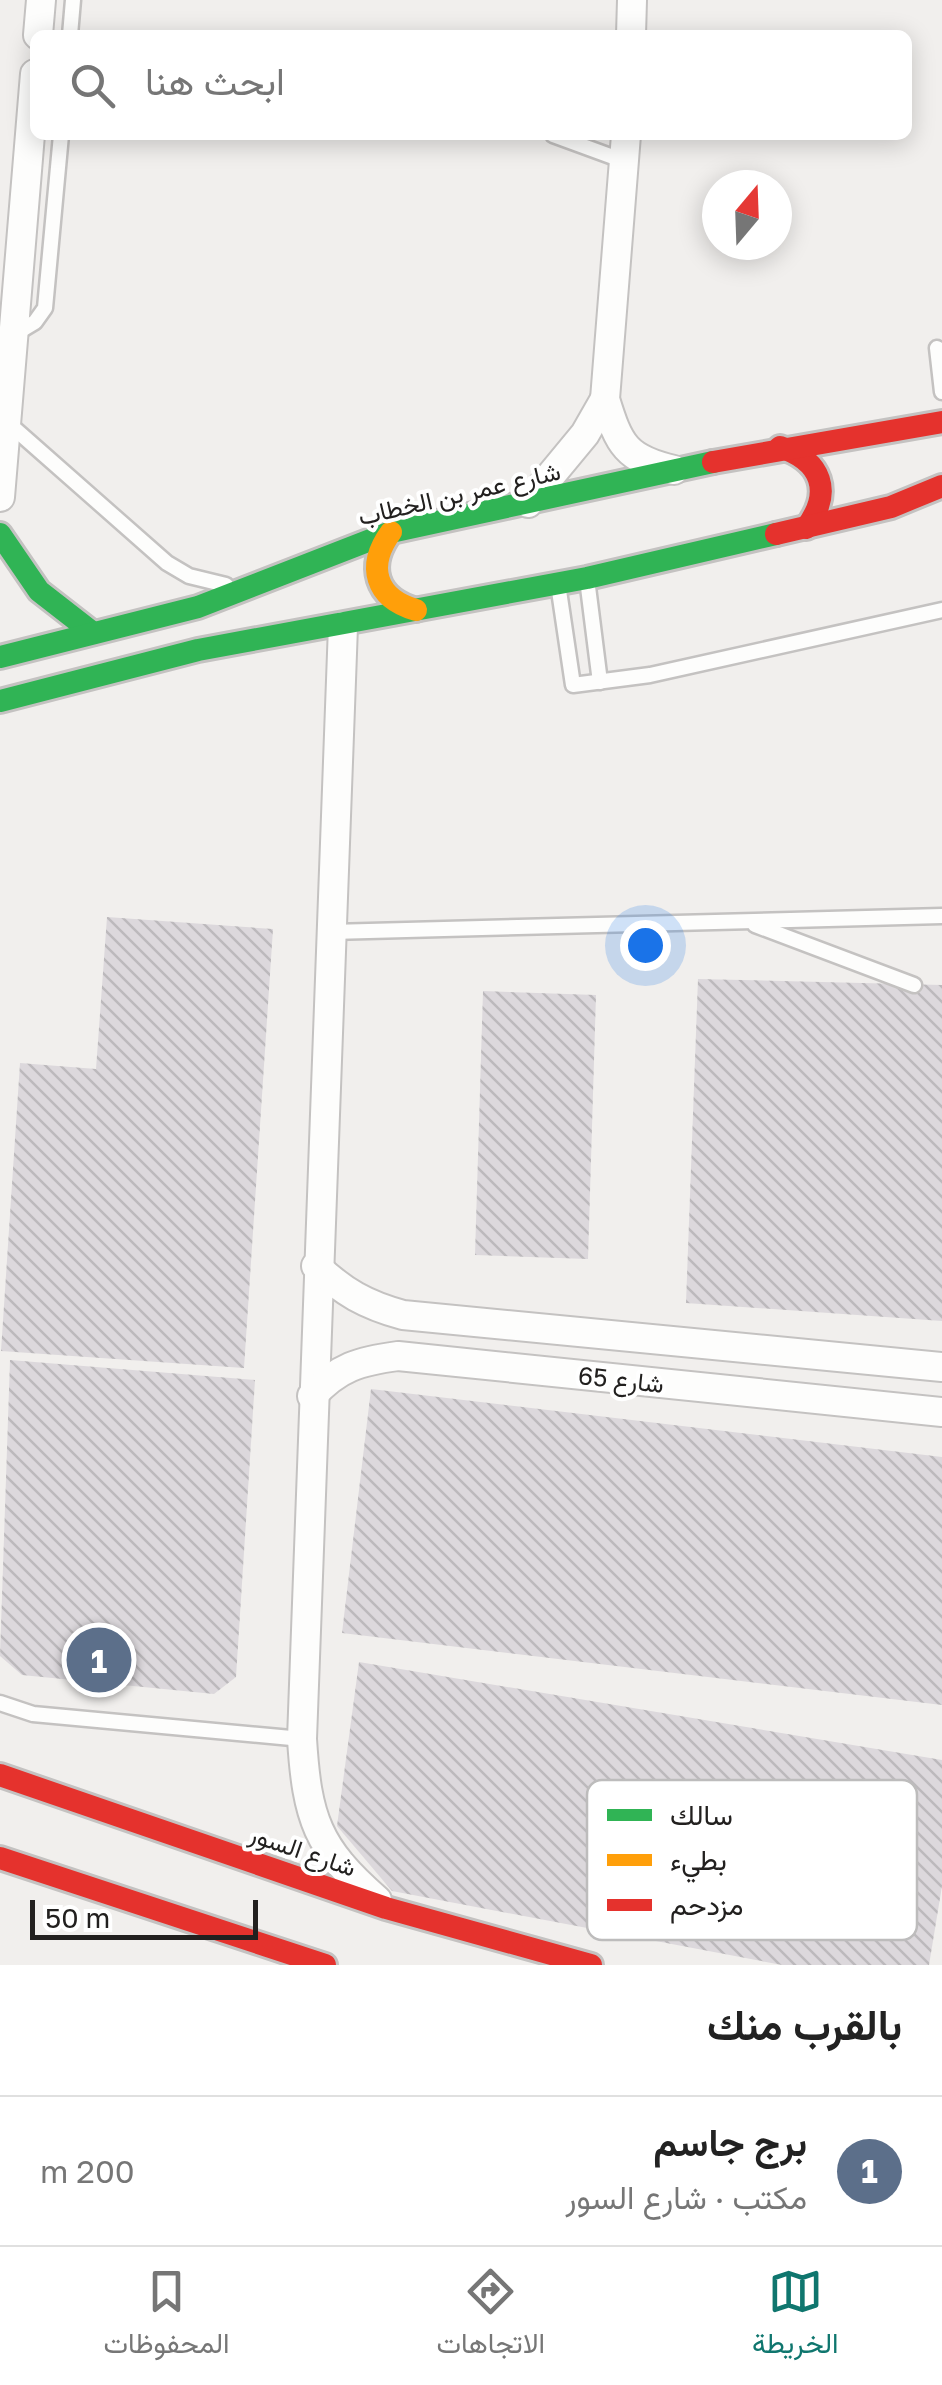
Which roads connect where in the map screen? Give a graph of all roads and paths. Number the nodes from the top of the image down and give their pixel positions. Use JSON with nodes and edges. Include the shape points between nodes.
{"nodes":[{"id":1,"x":41,"y":0,"type":"edge"},
{"id":2,"x":73,"y":0,"type":"edge"},
{"id":3,"x":632,"y":0,"type":"edge"},
{"id":4,"x":38,"y":30,"type":"edge"},
{"id":5,"x":70,"y":30,"type":"edge"},
{"id":6,"x":631,"y":30,"type":"edge"},
{"id":7,"x":30,"y":126,"type":"edge"},
{"id":8,"x":61,"y":140,"type":"edge"},
{"id":9,"x":581,"y":140,"type":"edge"},
{"id":10,"x":625,"y":148,"type":"edge"},
{"id":11,"x":937,"y":348,"type":"dead end"},
{"id":12,"x":8,"y":355,"type":"edge"},
{"id":13,"x":942,"y":392,"type":"edge"},
{"id":14,"x":605,"y":399,"type":"junction"},
{"id":15,"x":6,"y":422,"type":"junction"},
{"id":16,"x":942,"y":422,"type":"edge"},
{"id":17,"x":780,"y":447,"type":"junction"},
{"id":18,"x":680,"y":471,"type":"junction"},
{"id":19,"x":942,"y":486,"type":"edge"},
{"id":20,"x":0,"y":497,"type":"edge"},
{"id":21,"x":528,"y":503,"type":"junction"},
{"id":22,"x":806,"y":528,"type":"junction"},
{"id":23,"x":391,"y":532,"type":"junction"},
{"id":24,"x":0,"y":534,"type":"edge"},
{"id":25,"x":587,"y":578,"type":"junction"},
{"id":26,"x":558,"y":583,"type":"junction"},
{"id":27,"x":247,"y":586,"type":"junction"},
{"id":28,"x":416,"y":610,"type":"junction"},
{"id":29,"x":942,"y":610,"type":"edge"},
{"id":30,"x":343,"y":626,"type":"junction"},
{"id":31,"x":94,"y":633,"type":"junction"},
{"id":32,"x":0,"y":657,"type":"edge"},
{"id":33,"x":600,"y":682,"type":"junction"},
{"id":34,"x":0,"y":701,"type":"edge"},
{"id":35,"x":942,"y":916,"type":"edge"},
{"id":36,"x":744,"y":921,"type":"junction"},
{"id":37,"x":330,"y":932,"type":"junction"},
{"id":38,"x":914,"y":985,"type":"dead end"},
{"id":39,"x":316,"y":1266,"type":"junction"},
{"id":40,"x":942,"y":1367,"type":"edge"},
{"id":41,"x":312,"y":1396,"type":"junction"},
{"id":42,"x":942,"y":1412,"type":"edge"},
{"id":43,"x":0,"y":1703,"type":"edge"},
{"id":44,"x":302,"y":1739,"type":"junction"},
{"id":45,"x":0,"y":1775,"type":"edge"},
{"id":46,"x":0,"y":1858,"type":"edge"},
{"id":47,"x":386,"y":1908,"type":"junction"},
{"id":48,"x":325,"y":1965,"type":"edge"},
{"id":49,"x":591,"y":1965,"type":"edge"}],
"edges":[{"from":1,"to":4,"type":"street"},
{"from":2,"to":5,"type":"lane"},
{"from":3,"to":6,"type":"street"},
{"from":7,"to":12,"type":"street"},
{"from":8,"to":12,"type":"lane","via":[[45,308]]},
{"from":9,"to":10,"type":"lane"},
{"from":10,"to":14,"type":"street"},
{"from":11,"to":13,"type":"lane"},
{"from":12,"to":15,"type":"street"},
{"from":14,"to":18,"type":"street","via":[[615,434],[632,456]]},
{"from":14,"to":21,"type":"street","via":[[577,446]]},
{"from":15,"to":20,"type":"street"},
{"from":15,"to":27,"type":"lane","via":[[168,563],[209,584]]},
{"from":16,"to":17,"type":"street","name":"شارع عمر بن الخطاب"},
{"from":17,"to":18,"type":"street","name":"شارع عمر بن الخطاب"},
{"from":17,"to":22,"type":"street","via":[[814,462],[823,478],[825,497]]},
{"from":18,"to":21,"type":"street","name":"شارع عمر بن الخطاب"},
{"from":19,"to":22,"type":"street","via":[[891,507]]},
{"from":21,"to":23,"type":"street","name":"شارع عمر بن الخطاب"},
{"from":22,"to":25,"type":"street"},
{"from":23,"to":27,"type":"street","name":"شارع عمر بن الخطاب"},
{"from":23,"to":28,"type":"street","via":[[373,563],[375,580],[398,607]]},
{"from":24,"to":31,"type":"street","via":[[50,606]]},
{"from":25,"to":26,"type":"street"},
{"from":25,"to":33,"type":"lane"},
{"from":26,"to":28,"type":"street"},
{"from":26,"to":33,"type":"lane","via":[[573,686]]},
{"from":27,"to":31,"type":"street","name":"شارع عمر بن الخطاب","via":[[198,607]]},
{"from":28,"to":30,"type":"street"},
{"from":29,"to":33,"type":"lane"},
{"from":30,"to":34,"type":"street","via":[[198,650]]},
{"from":30,"to":37,"type":"street"},
{"from":31,"to":32,"type":"street","name":"شارع عمر بن الخطاب"},
{"from":35,"to":36,"type":"lane"},
{"from":36,"to":37,"type":"lane"},
{"from":36,"to":38,"type":"lane"},
{"from":37,"to":39,"type":"street"},
{"from":39,"to":40,"type":"street","name":"شارع 65","via":[[368,1306],[402,1315]]},
{"from":39,"to":41,"type":"street"},
{"from":41,"to":42,"type":"street","name":"شارع 65","via":[[357,1361],[398,1356]]},
{"from":41,"to":44,"type":"street"},
{"from":43,"to":44,"type":"lane","via":[[32,1714]]},
{"from":44,"to":47,"type":"street","via":[[304,1784],[318,1833],[338,1866]]},
{"from":45,"to":47,"type":"street","name":"شارع السور"},
{"from":46,"to":48,"type":"street"},
{"from":47,"to":49,"type":"street","name":"شارع السور"}]}
